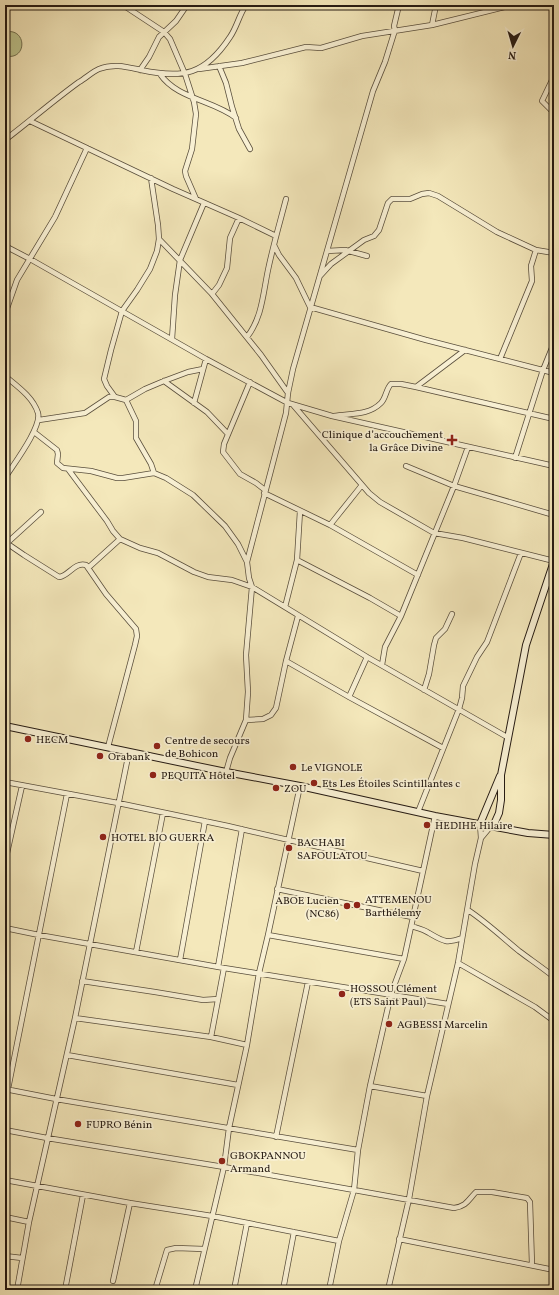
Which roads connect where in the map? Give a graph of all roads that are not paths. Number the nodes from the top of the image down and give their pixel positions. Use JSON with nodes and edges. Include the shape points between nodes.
{"nodes":[{"id":1,"x":123,"y":5,"type":"edge"},
{"id":2,"x":187,"y":5,"type":"edge"},
{"id":3,"x":246,"y":5,"type":"edge"},
{"id":4,"x":399,"y":5,"type":"edge"},
{"id":5,"x":436,"y":5,"type":"edge"},
{"id":6,"x":513,"y":5,"type":"edge"},
{"id":7,"x":432,"y":25,"type":"junction"},
{"id":8,"x":395,"y":30,"type":"junction"},
{"id":9,"x":164,"y":32,"type":"junction"},
{"id":10,"x":219,"y":66,"type":"junction"},
{"id":11,"x":199,"y":69,"type":"junction"},
{"id":12,"x":140,"y":70,"type":"junction"},
{"id":13,"x":160,"y":74,"type":"junction"},
{"id":14,"x":185,"y":74,"type":"junction"},
{"id":15,"x":554,"y":76,"type":"edge"},
{"id":16,"x":192,"y":97,"type":"junction"},
{"id":17,"x":554,"y":112,"type":"edge"},
{"id":18,"x":236,"y":118,"type":"junction"},
{"id":19,"x":30,"y":121,"type":"junction"},
{"id":20,"x":5,"y":140,"type":"edge"},
{"id":21,"x":87,"y":148,"type":"junction"},
{"id":22,"x":250,"y":149,"type":"dead end"},
{"id":23,"x":151,"y":178,"type":"junction"},
{"id":24,"x":286,"y":198,"type":"dead end"},
{"id":25,"x":196,"y":199,"type":"junction"},
{"id":26,"x":204,"y":203,"type":"junction"},
{"id":27,"x":239,"y":218,"type":"junction"},
{"id":28,"x":276,"y":236,"type":"junction"},
{"id":29,"x":159,"y":239,"type":"junction"},
{"id":30,"x":274,"y":245,"type":"junction"},
{"id":31,"x":5,"y":246,"type":"edge"},
{"id":32,"x":536,"y":250,"type":"junction"},
{"id":33,"x":327,"y":251,"type":"junction"},
{"id":34,"x":350,"y":251,"type":"junction"},
{"id":35,"x":554,"y":253,"type":"edge"},
{"id":36,"x":367,"y":256,"type":"dead end"},
{"id":37,"x":30,"y":259,"type":"junction"},
{"id":38,"x":180,"y":260,"type":"junction"},
{"id":39,"x":318,"y":278,"type":"junction"},
{"id":40,"x":212,"y":294,"type":"junction"},
{"id":41,"x":310,"y":307,"type":"junction"},
{"id":42,"x":122,"y":311,"type":"junction"},
{"id":43,"x":5,"y":314,"type":"edge"},
{"id":44,"x":247,"y":337,"type":"junction"},
{"id":45,"x":172,"y":339,"type":"junction"},
{"id":46,"x":554,"y":344,"type":"edge"},
{"id":47,"x":465,"y":350,"type":"junction"},
{"id":48,"x":206,"y":359,"type":"junction"},
{"id":49,"x":500,"y":359,"type":"junction"},
{"id":50,"x":203,"y":369,"type":"junction"},
{"id":51,"x":543,"y":370,"type":"junction"},
{"id":52,"x":554,"y":373,"type":"edge"},
{"id":53,"x":5,"y":376,"type":"edge"},
{"id":54,"x":164,"y":381,"type":"junction"},
{"id":55,"x":250,"y":382,"type":"junction"},
{"id":56,"x":416,"y":387,"type":"junction"},
{"id":57,"x":288,"y":393,"type":"junction"},
{"id":58,"x":114,"y":397,"type":"junction"},
{"id":59,"x":126,"y":400,"type":"junction"},
{"id":60,"x":194,"y":403,"type":"junction"},
{"id":61,"x":288,"y":403,"type":"junction"},
{"id":62,"x":293,"y":405,"type":"junction"},
{"id":63,"x":529,"y":413,"type":"junction"},
{"id":64,"x":332,"y":416,"type":"junction"},
{"id":65,"x":554,"y":419,"type":"edge"},
{"id":66,"x":39,"y":420,"type":"junction"},
{"id":67,"x":34,"y":432,"type":"junction"},
{"id":68,"x":228,"y":434,"type":"junction"},
{"id":69,"x":468,"y":447,"type":"junction"},
{"id":70,"x":515,"y":458,"type":"junction"},
{"id":71,"x":406,"y":466,"type":"dead end"},
{"id":72,"x":554,"y":466,"type":"edge"},
{"id":73,"x":68,"y":469,"type":"junction"},
{"id":74,"x":154,"y":473,"type":"junction"},
{"id":75,"x":5,"y":478,"type":"edge"},
{"id":76,"x":362,"y":485,"type":"junction"},
{"id":77,"x":454,"y":486,"type":"junction"},
{"id":78,"x":265,"y":492,"type":"junction"},
{"id":79,"x":300,"y":511,"type":"junction"},
{"id":80,"x":41,"y":512,"type":"dead end"},
{"id":81,"x":554,"y":515,"type":"edge"},
{"id":82,"x":330,"y":525,"type":"junction"},
{"id":83,"x":434,"y":533,"type":"junction"},
{"id":84,"x":120,"y":540,"type":"junction"},
{"id":85,"x":6,"y":542,"type":"edge"},
{"id":86,"x":521,"y":552,"type":"junction"},
{"id":87,"x":297,"y":560,"type":"junction"},
{"id":88,"x":554,"y":561,"type":"edge"},
{"id":89,"x":247,"y":562,"type":"junction"},
{"id":90,"x":88,"y":568,"type":"junction"},
{"id":91,"x":418,"y":575,"type":"junction"},
{"id":92,"x":252,"y":587,"type":"junction"},
{"id":93,"x":285,"y":607,"type":"junction"},
{"id":94,"x":452,"y":614,"type":"dead end"},
{"id":95,"x":298,"y":616,"type":"junction"},
{"id":96,"x":401,"y":616,"type":"junction"},
{"id":97,"x":367,"y":657,"type":"junction"},
{"id":98,"x":286,"y":661,"type":"junction"},
{"id":99,"x":382,"y":665,"type":"junction"},
{"id":100,"x":424,"y":690,"type":"junction"},
{"id":101,"x":348,"y":697,"type":"junction"},
{"id":102,"x":459,"y":709,"type":"junction"},
{"id":103,"x":246,"y":720,"type":"junction"},
{"id":104,"x":5,"y":726,"type":"edge"},
{"id":105,"x":507,"y":737,"type":"junction"},
{"id":106,"x":108,"y":747,"type":"junction"},
{"id":107,"x":443,"y":748,"type":"junction"},
{"id":108,"x":129,"y":752,"type":"junction"},
{"id":109,"x":226,"y":772,"type":"junction"},
{"id":110,"x":501,"y":775,"type":"junction"},
{"id":111,"x":5,"y":782,"type":"edge"},
{"id":112,"x":22,"y":786,"type":"junction"},
{"id":113,"x":300,"y":786,"type":"junction"},
{"id":114,"x":67,"y":794,"type":"junction"},
{"id":115,"x":118,"y":803,"type":"junction"},
{"id":116,"x":418,"y":812,"type":"junction"},
{"id":117,"x":164,"y":813,"type":"junction"},
{"id":118,"x":436,"y":816,"type":"junction"},
{"id":119,"x":205,"y":821,"type":"junction"},
{"id":120,"x":480,"y":824,"type":"junction"},
{"id":121,"x":491,"y":826,"type":"junction"},
{"id":122,"x":242,"y":829,"type":"junction"},
{"id":123,"x":554,"y":835,"type":"edge"},
{"id":124,"x":480,"y":838,"type":"junction"},
{"id":125,"x":288,"y":839,"type":"junction"},
{"id":126,"x":5,"y":862,"type":"edge"},
{"id":127,"x":423,"y":871,"type":"junction"},
{"id":128,"x":277,"y":889,"type":"junction"},
{"id":129,"x":468,"y":910,"type":"junction"},
{"id":130,"x":412,"y":917,"type":"junction"},
{"id":131,"x":411,"y":926,"type":"junction"},
{"id":132,"x":5,"y":928,"type":"edge"},
{"id":133,"x":39,"y":935,"type":"junction"},
{"id":134,"x":268,"y":935,"type":"junction"},
{"id":135,"x":462,"y":938,"type":"junction"},
{"id":136,"x":89,"y":945,"type":"junction"},
{"id":137,"x":136,"y":952,"type":"junction"},
{"id":138,"x":404,"y":959,"type":"junction"},
{"id":139,"x":180,"y":960,"type":"junction"},
{"id":140,"x":458,"y":963,"type":"junction"},
{"id":141,"x":218,"y":967,"type":"junction"},
{"id":142,"x":224,"y":968,"type":"junction"},
{"id":143,"x":259,"y":973,"type":"junction"},
{"id":144,"x":554,"y":977,"type":"edge"},
{"id":145,"x":82,"y":981,"type":"junction"},
{"id":146,"x":308,"y":982,"type":"junction"},
{"id":147,"x":391,"y":994,"type":"junction"},
{"id":148,"x":218,"y":999,"type":"junction"},
{"id":149,"x":448,"y":1004,"type":"junction"},
{"id":150,"x":75,"y":1018,"type":"junction"},
{"id":151,"x":554,"y":1022,"type":"edge"},
{"id":152,"x":211,"y":1038,"type":"junction"},
{"id":153,"x":247,"y":1045,"type":"junction"},
{"id":154,"x":67,"y":1055,"type":"junction"},
{"id":155,"x":238,"y":1085,"type":"junction"},
{"id":156,"x":370,"y":1086,"type":"junction"},
{"id":157,"x":7,"y":1089,"type":"edge"},
{"id":158,"x":427,"y":1096,"type":"junction"},
{"id":159,"x":56,"y":1099,"type":"junction"},
{"id":160,"x":228,"y":1128,"type":"junction"},
{"id":161,"x":5,"y":1130,"type":"edge"},
{"id":162,"x":276,"y":1137,"type":"junction"},
{"id":163,"x":47,"y":1138,"type":"junction"},
{"id":164,"x":358,"y":1150,"type":"junction"},
{"id":165,"x":224,"y":1167,"type":"junction"},
{"id":166,"x":5,"y":1180,"type":"edge"},
{"id":167,"x":36,"y":1186,"type":"junction"},
{"id":168,"x":354,"y":1190,"type":"junction"},
{"id":169,"x":84,"y":1195,"type":"junction"},
{"id":170,"x":409,"y":1199,"type":"junction"},
{"id":171,"x":130,"y":1204,"type":"junction"},
{"id":172,"x":212,"y":1216,"type":"junction"},
{"id":173,"x":5,"y":1218,"type":"edge"},
{"id":174,"x":29,"y":1222,"type":"junction"},
{"id":175,"x":247,"y":1223,"type":"junction"},
{"id":176,"x":294,"y":1232,"type":"junction"},
{"id":177,"x":400,"y":1239,"type":"junction"},
{"id":178,"x":340,"y":1241,"type":"junction"},
{"id":179,"x":204,"y":1249,"type":"junction"},
{"id":180,"x":5,"y":1256,"type":"edge"},
{"id":181,"x":22,"y":1258,"type":"junction"},
{"id":182,"x":532,"y":1265,"type":"junction"},
{"id":183,"x":554,"y":1270,"type":"edge"},
{"id":184,"x":113,"y":1281,"type":"dead end"},
{"id":185,"x":17,"y":1290,"type":"edge"},
{"id":186,"x":65,"y":1290,"type":"edge"},
{"id":187,"x":156,"y":1290,"type":"edge"},
{"id":188,"x":196,"y":1290,"type":"edge"},
{"id":189,"x":234,"y":1290,"type":"edge"},
{"id":190,"x":282,"y":1290,"type":"edge"},
{"id":191,"x":328,"y":1290,"type":"edge"},
{"id":192,"x":388,"y":1290,"type":"edge"}],
"edges":[{"from":1,"to":9,"type":"street"},
{"from":2,"to":9,"type":"street","via":[[176,21]]},
{"from":3,"to":11,"type":"street","via":[[230,38]]},
{"from":4,"to":8,"type":"street"},
{"from":5,"to":7,"type":"street"},
{"from":6,"to":7,"type":"street"},
{"from":7,"to":8,"type":"street"},
{"from":8,"to":10,"type":"street","via":[[321,48],[306,47]]},
{"from":8,"to":33,"type":"street","via":[[373,91]]},
{"from":9,"to":12,"type":"street"},
{"from":9,"to":14,"type":"street","via":[[170,39]]},
{"from":10,"to":11,"type":"street"},
{"from":10,"to":18,"type":"street"},
{"from":11,"to":14,"type":"street"},
{"from":12,"to":13,"type":"street"},
{"from":12,"to":19,"type":"street","via":[[120,66],[98,69]]},
{"from":13,"to":14,"type":"street"},
{"from":13,"to":16,"type":"street","via":[[170,85]]},
{"from":14,"to":16,"type":"street"},
{"from":15,"to":17,"type":"street","via":[[542,101]]},
{"from":16,"to":18,"type":"street"},
{"from":16,"to":25,"type":"street","via":[[196,119],[192,149],[185,171]]},
{"from":18,"to":22,"type":"street"},
{"from":19,"to":20,"type":"street"},
{"from":19,"to":21,"type":"street"},
{"from":21,"to":23,"type":"street"},
{"from":21,"to":37,"type":"street","via":[[55,217]]},
{"from":23,"to":25,"type":"street"},
{"from":23,"to":29,"type":"street"},
{"from":24,"to":28,"type":"street"},
{"from":25,"to":26,"type":"street"},
{"from":26,"to":27,"type":"street"},
{"from":26,"to":38,"type":"street"},
{"from":27,"to":28,"type":"street"},
{"from":27,"to":40,"type":"street","via":[[230,238],[226,268]]},
{"from":28,"to":30,"type":"street"},
{"from":29,"to":38,"type":"street"},
{"from":29,"to":42,"type":"street","via":[[150,268]]},
{"from":30,"to":41,"type":"street","via":[[296,278]]},
{"from":30,"to":44,"type":"street","via":[[260,312]]},
{"from":31,"to":37,"type":"street"},
{"from":32,"to":34,"type":"street","via":[[496,232],[429,193],[410,199],[392,199],[388,203],[377,233]]},
{"from":32,"to":35,"type":"street"},
{"from":32,"to":49,"type":"street","via":[[531,266],[532,280]]},
{"from":33,"to":34,"type":"street"},
{"from":33,"to":39,"type":"street"},
{"from":34,"to":36,"type":"street"},
{"from":34,"to":39,"type":"street","via":[[331,264]]},
{"from":37,"to":42,"type":"street"},
{"from":37,"to":43,"type":"street","via":[[17,280]]},
{"from":38,"to":40,"type":"street"},
{"from":38,"to":45,"type":"street"},
{"from":39,"to":41,"type":"street"},
{"from":40,"to":44,"type":"street"},
{"from":41,"to":47,"type":"street"},
{"from":41,"to":57,"type":"street"},
{"from":42,"to":45,"type":"street"},
{"from":42,"to":58,"type":"street","via":[[104,379]]},
{"from":44,"to":57,"type":"street"},
{"from":45,"to":48,"type":"street"},
{"from":46,"to":51,"type":"street"},
{"from":47,"to":49,"type":"street"},
{"from":47,"to":56,"type":"street"},
{"from":48,"to":50,"type":"street"},
{"from":48,"to":55,"type":"street"},
{"from":49,"to":51,"type":"street"},
{"from":50,"to":54,"type":"street"},
{"from":50,"to":60,"type":"street"},
{"from":51,"to":52,"type":"street"},
{"from":51,"to":63,"type":"street"},
{"from":53,"to":66,"type":"street","via":[[32,401]]},
{"from":54,"to":59,"type":"street"},
{"from":54,"to":60,"type":"street"},
{"from":55,"to":61,"type":"street"},
{"from":55,"to":68,"type":"street"},
{"from":56,"to":63,"type":"street"},
{"from":56,"to":64,"type":"street","via":[[391,384],[382,402],[369,411]]},
{"from":57,"to":61,"type":"street"},
{"from":58,"to":59,"type":"street"},
{"from":58,"to":66,"type":"street","via":[[105,398],[82,414]]},
{"from":59,"to":74,"type":"street","via":[[136,421],[136,438]]},
{"from":60,"to":68,"type":"street"},
{"from":61,"to":62,"type":"street"},
{"from":61,"to":78,"type":"street"},
{"from":62,"to":64,"type":"street"},
{"from":62,"to":76,"type":"street"},
{"from":63,"to":65,"type":"street"},
{"from":63,"to":70,"type":"street"},
{"from":64,"to":69,"type":"street"},
{"from":66,"to":67,"type":"street"},
{"from":67,"to":73,"type":"street","via":[[57,450],[58,465]]},
{"from":67,"to":75,"type":"street"},
{"from":68,"to":78,"type":"street","via":[[223,449],[227,457],[240,474],[256,483]]},
{"from":69,"to":70,"type":"street"},
{"from":69,"to":77,"type":"street"},
{"from":70,"to":72,"type":"street"},
{"from":71,"to":77,"type":"street"},
{"from":73,"to":74,"type":"street","via":[[91,471],[117,478]]},
{"from":73,"to":84,"type":"street"},
{"from":74,"to":89,"type":"street","via":[[193,495],[209,510],[225,526]]},
{"from":76,"to":82,"type":"street"},
{"from":76,"to":83,"type":"street","via":[[374,498]]},
{"from":77,"to":81,"type":"street"},
{"from":77,"to":83,"type":"street"},
{"from":78,"to":79,"type":"street"},
{"from":78,"to":89,"type":"street"},
{"from":79,"to":82,"type":"street"},
{"from":79,"to":87,"type":"street"},
{"from":80,"to":85,"type":"street"},
{"from":82,"to":91,"type":"street"},
{"from":83,"to":86,"type":"street"},
{"from":83,"to":91,"type":"street"},
{"from":84,"to":90,"type":"street"},
{"from":84,"to":92,"type":"street","via":[[158,553],[208,577],[232,580]]},
{"from":85,"to":90,"type":"street","via":[[56,576],[62,576],[78,565],[86,565]]},
{"from":86,"to":88,"type":"street"},
{"from":86,"to":102,"type":"street","via":[[487,642],[463,686]]},
{"from":87,"to":93,"type":"street"},
{"from":87,"to":96,"type":"street"},
{"from":88,"to":105,"type":"street","via":[[526,645]]},
{"from":89,"to":92,"type":"street"},
{"from":90,"to":106,"type":"street","via":[[106,594],[133,624],[137,636]]},
{"from":91,"to":96,"type":"street"},
{"from":92,"to":93,"type":"street"},
{"from":92,"to":103,"type":"street","via":[[246,655]]},
{"from":93,"to":95,"type":"street"},
{"from":94,"to":100,"type":"street","via":[[445,630],[436,638]]},
{"from":95,"to":97,"type":"street"},
{"from":95,"to":98,"type":"street"},
{"from":96,"to":99,"type":"street","via":[[386,647]]},
{"from":97,"to":99,"type":"street"},
{"from":97,"to":101,"type":"street"},
{"from":98,"to":101,"type":"street"},
{"from":98,"to":103,"type":"street","via":[[274,712],[263,719]]},
{"from":99,"to":100,"type":"street"},
{"from":100,"to":102,"type":"street"},
{"from":101,"to":107,"type":"street"},
{"from":102,"to":105,"type":"street"},
{"from":102,"to":107,"type":"street"},
{"from":103,"to":109,"type":"street"},
{"from":104,"to":106,"type":"street"},
{"from":105,"to":110,"type":"street"},
{"from":106,"to":108,"type":"street"},
{"from":107,"to":116,"type":"street"},
{"from":108,"to":109,"type":"street"},
{"from":108,"to":115,"type":"street"},
{"from":109,"to":113,"type":"street"},
{"from":110,"to":120,"type":"street"},
{"from":110,"to":121,"type":"street","via":[[499,813]]},
{"from":111,"to":112,"type":"street"},
{"from":112,"to":114,"type":"street"},
{"from":112,"to":126,"type":"street"},
{"from":113,"to":116,"type":"street"},
{"from":113,"to":125,"type":"street"},
{"from":114,"to":115,"type":"street"},
{"from":114,"to":133,"type":"street"},
{"from":115,"to":117,"type":"street"},
{"from":115,"to":136,"type":"street"},
{"from":116,"to":118,"type":"street"},
{"from":117,"to":119,"type":"street"},
{"from":117,"to":137,"type":"street"},
{"from":118,"to":120,"type":"street"},
{"from":118,"to":127,"type":"street"},
{"from":119,"to":122,"type":"street"},
{"from":119,"to":139,"type":"street"},
{"from":120,"to":121,"type":"street"},
{"from":120,"to":124,"type":"street"},
{"from":121,"to":123,"type":"street","via":[[528,834]]},
{"from":121,"to":124,"type":"street"},
{"from":122,"to":125,"type":"street"},
{"from":122,"to":141,"type":"street"},
{"from":124,"to":129,"type":"street"},
{"from":125,"to":127,"type":"street"},
{"from":125,"to":128,"type":"street"},
{"from":127,"to":130,"type":"street"},
{"from":128,"to":130,"type":"street"},
{"from":128,"to":134,"type":"street"},
{"from":129,"to":135,"type":"street"},
{"from":129,"to":144,"type":"street"},
{"from":130,"to":131,"type":"street"},
{"from":131,"to":135,"type":"street","via":[[425,930],[446,942]]},
{"from":131,"to":138,"type":"street"},
{"from":132,"to":133,"type":"street"},
{"from":133,"to":136,"type":"street"},
{"from":133,"to":157,"type":"street"},
{"from":134,"to":138,"type":"street"},
{"from":134,"to":143,"type":"street"},
{"from":135,"to":140,"type":"street"},
{"from":136,"to":137,"type":"street"},
{"from":136,"to":145,"type":"street"},
{"from":137,"to":139,"type":"street"},
{"from":138,"to":147,"type":"street"},
{"from":139,"to":141,"type":"street"},
{"from":140,"to":149,"type":"street"},
{"from":140,"to":151,"type":"street","via":[[535,1007]]},
{"from":141,"to":142,"type":"street"},
{"from":142,"to":143,"type":"street"},
{"from":142,"to":148,"type":"street"},
{"from":143,"to":146,"type":"street"},
{"from":143,"to":153,"type":"street"},
{"from":145,"to":148,"type":"street","via":[[203,1000]]},
{"from":145,"to":150,"type":"street"},
{"from":146,"to":147,"type":"street"},
{"from":146,"to":162,"type":"street"},
{"from":147,"to":149,"type":"street"},
{"from":147,"to":156,"type":"street"},
{"from":148,"to":152,"type":"street"},
{"from":149,"to":158,"type":"street"},
{"from":150,"to":152,"type":"street"},
{"from":150,"to":154,"type":"street"},
{"from":152,"to":153,"type":"street"},
{"from":153,"to":155,"type":"street"},
{"from":154,"to":155,"type":"street"},
{"from":154,"to":159,"type":"street"},
{"from":155,"to":160,"type":"street"},
{"from":156,"to":158,"type":"street"},
{"from":156,"to":164,"type":"street"},
{"from":157,"to":159,"type":"street"},
{"from":158,"to":170,"type":"street"},
{"from":159,"to":160,"type":"street"},
{"from":159,"to":163,"type":"street"},
{"from":160,"to":162,"type":"street"},
{"from":160,"to":165,"type":"street"},
{"from":161,"to":163,"type":"street"},
{"from":162,"to":164,"type":"street"},
{"from":163,"to":165,"type":"street"},
{"from":163,"to":167,"type":"street"},
{"from":164,"to":168,"type":"street"},
{"from":165,"to":168,"type":"street"},
{"from":165,"to":172,"type":"street"},
{"from":166,"to":167,"type":"street"},
{"from":167,"to":169,"type":"street"},
{"from":167,"to":174,"type":"street"},
{"from":168,"to":170,"type":"street"},
{"from":168,"to":178,"type":"street"},
{"from":169,"to":171,"type":"street"},
{"from":169,"to":186,"type":"street"},
{"from":170,"to":177,"type":"street"},
{"from":170,"to":182,"type":"street","via":[[454,1208],[467,1203],[476,1192],[527,1198],[530,1202]]},
{"from":171,"to":172,"type":"street"},
{"from":171,"to":184,"type":"street"},
{"from":172,"to":175,"type":"street"},
{"from":172,"to":179,"type":"street"},
{"from":173,"to":174,"type":"street"},
{"from":174,"to":181,"type":"street"},
{"from":175,"to":176,"type":"street"},
{"from":175,"to":189,"type":"street"},
{"from":176,"to":178,"type":"street"},
{"from":176,"to":190,"type":"street"},
{"from":177,"to":182,"type":"street"},
{"from":177,"to":192,"type":"street"},
{"from":178,"to":191,"type":"street"},
{"from":179,"to":187,"type":"street","via":[[167,1250]]},
{"from":179,"to":188,"type":"street"},
{"from":180,"to":181,"type":"street"},
{"from":181,"to":185,"type":"street"},
{"from":182,"to":183,"type":"street"}]}
